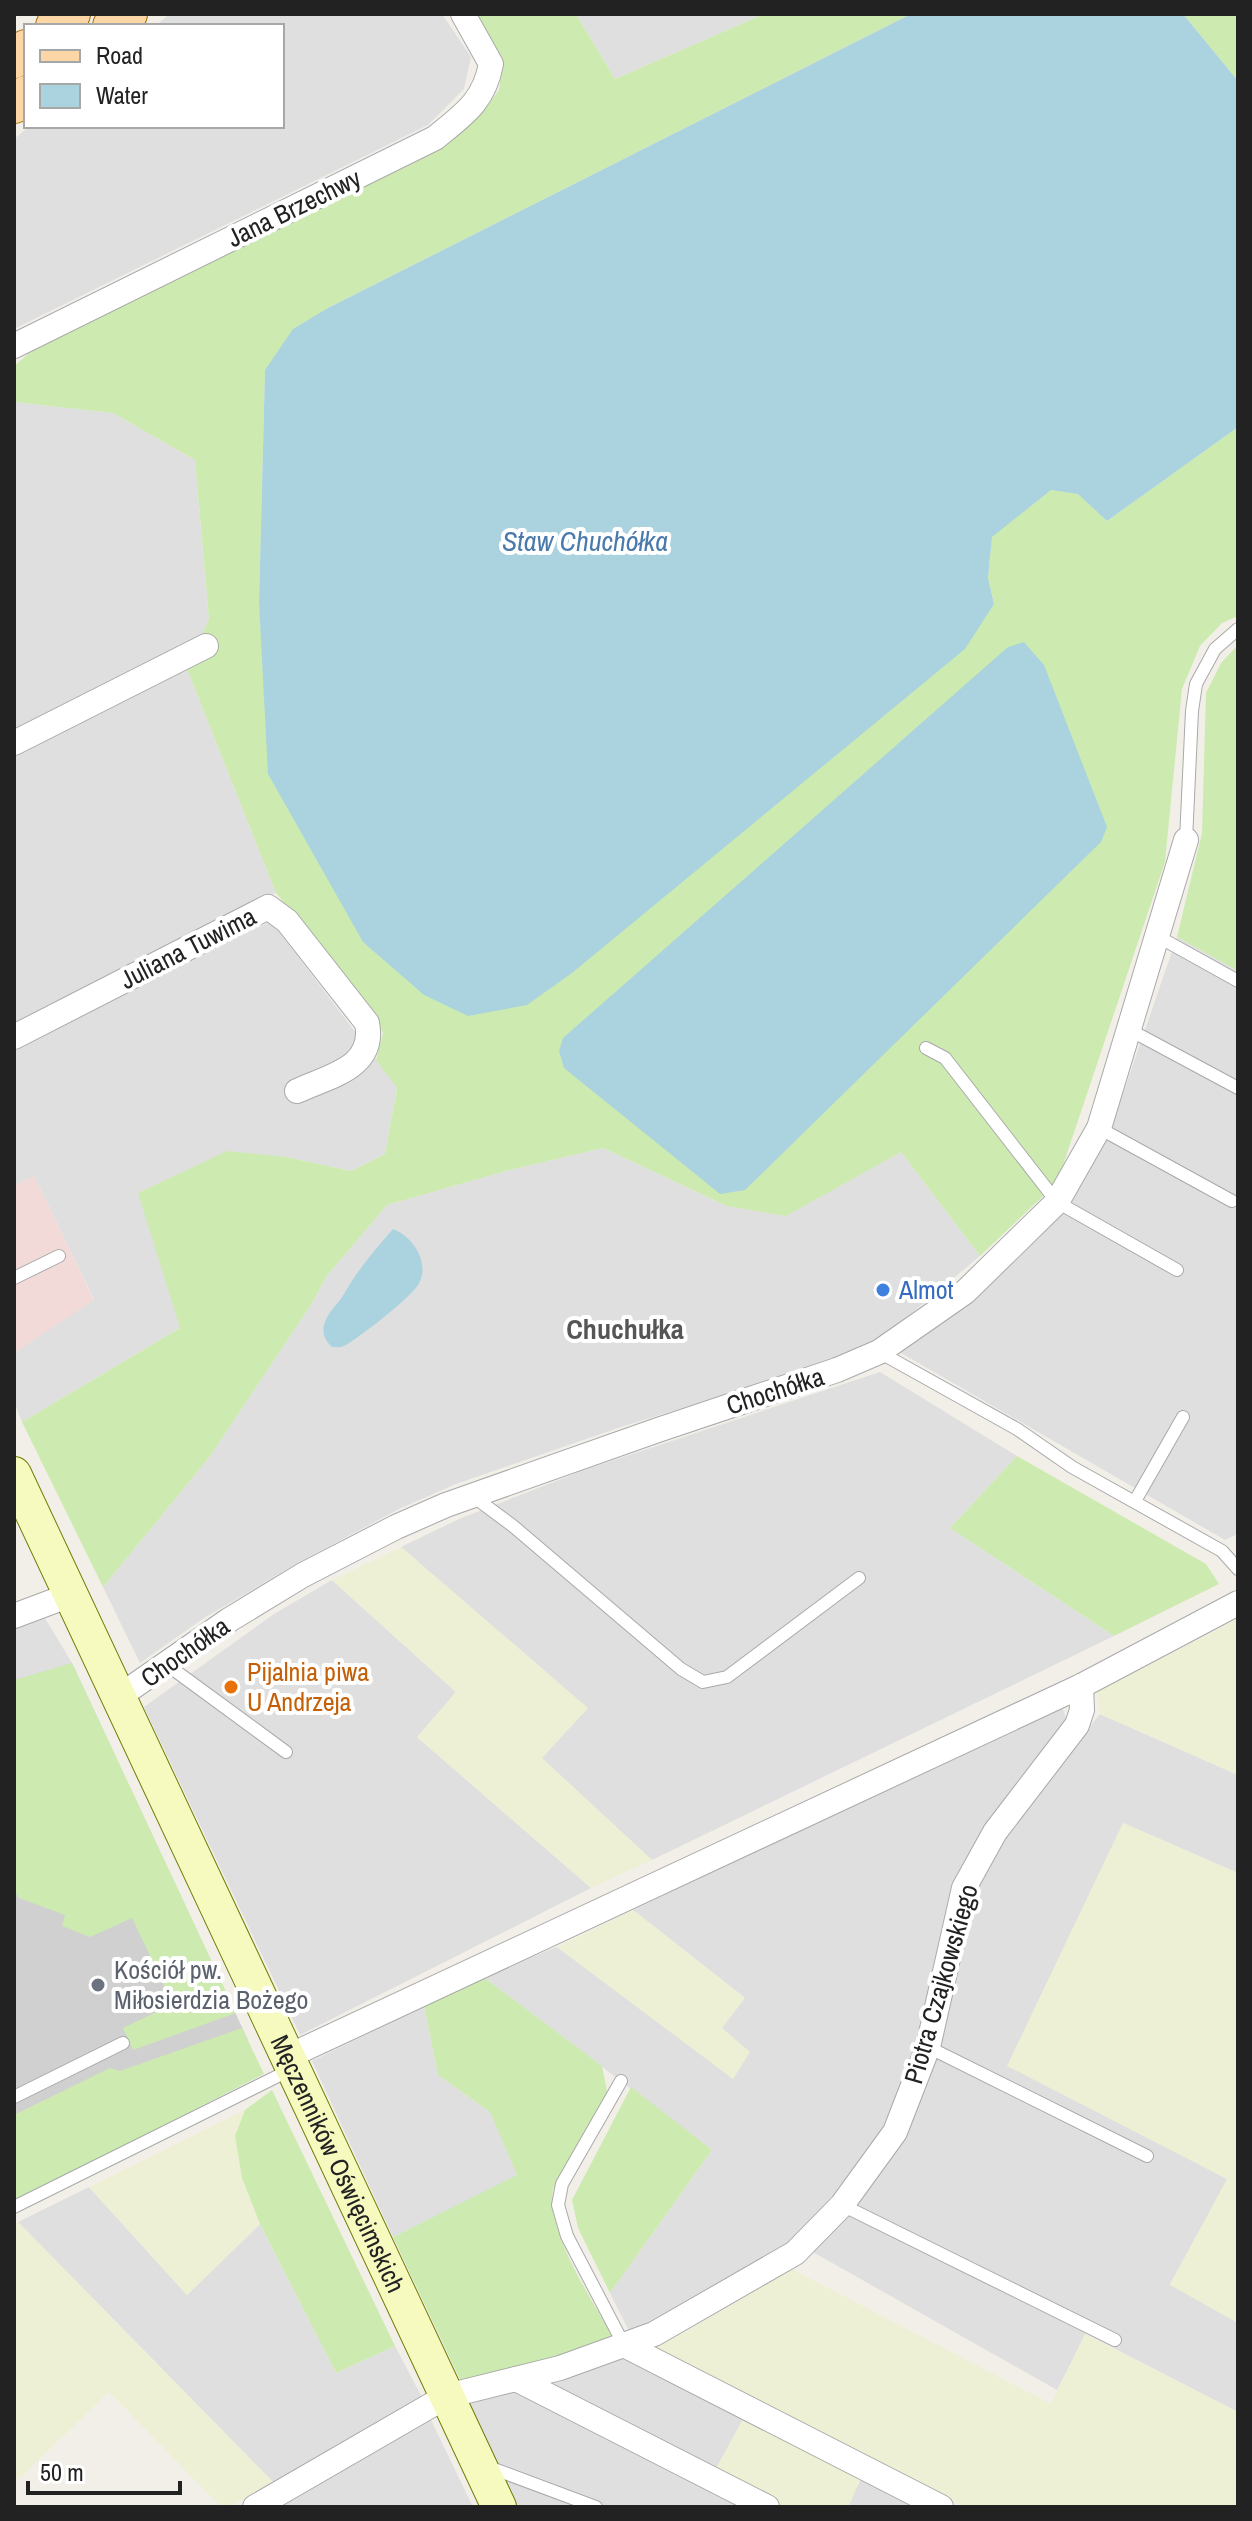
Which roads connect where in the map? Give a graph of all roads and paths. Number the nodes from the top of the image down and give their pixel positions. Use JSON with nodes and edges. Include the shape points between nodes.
{"nodes":[{"id":1,"x":463,"y":14,"type":"edge"},
{"id":2,"x":14,"y":346,"type":"edge"},
{"id":3,"x":1238,"y":629,"type":"edge"},
{"id":4,"x":206,"y":646,"type":"dead end"},
{"id":5,"x":14,"y":743,"type":"edge"},
{"id":6,"x":1186,"y":840,"type":"joint"},
{"id":7,"x":1157,"y":936,"type":"junction"},
{"id":8,"x":1238,"y":981,"type":"edge"},
{"id":9,"x":1128,"y":1029,"type":"junction"},
{"id":10,"x":14,"y":1037,"type":"edge"},
{"id":11,"x":926,"y":1048,"type":"dead end"},
{"id":12,"x":1238,"y":1088,"type":"edge"},
{"id":13,"x":297,"y":1091,"type":"dead end"},
{"id":14,"x":1099,"y":1128,"type":"junction"},
{"id":15,"x":1232,"y":1201,"type":"dead end"},
{"id":16,"x":1057,"y":1202,"type":"junction"},
{"id":17,"x":59,"y":1256,"type":"dead end"},
{"id":18,"x":1177,"y":1270,"type":"dead end"},
{"id":19,"x":14,"y":1278,"type":"edge"},
{"id":20,"x":879,"y":1352,"type":"junction"},
{"id":21,"x":1183,"y":1417,"type":"dead end"},
{"id":22,"x":14,"y":1474,"type":"edge"},
{"id":23,"x":474,"y":1497,"type":"junction"},
{"id":24,"x":1135,"y":1501,"type":"junction"},
{"id":25,"x":1238,"y":1569,"type":"edge"},
{"id":26,"x":859,"y":1578,"type":"dead end"},
{"id":27,"x":70,"y":1595,"type":"junction"},
{"id":28,"x":1238,"y":1603,"type":"edge"},
{"id":29,"x":14,"y":1616,"type":"edge"},
{"id":30,"x":166,"y":1664,"type":"junction"},
{"id":31,"x":1081,"y":1686,"type":"junction"},
{"id":32,"x":117,"y":1698,"type":"junction"},
{"id":33,"x":286,"y":1752,"type":"dead end"},
{"id":34,"x":123,"y":2043,"type":"dead end"},
{"id":35,"x":928,"y":2047,"type":"junction"},
{"id":36,"x":289,"y":2063,"type":"junction"},
{"id":37,"x":621,"y":2081,"type":"dead end"},
{"id":38,"x":14,"y":2097,"type":"edge"},
{"id":39,"x":1147,"y":2156,"type":"dead end"},
{"id":40,"x":842,"y":2205,"type":"junction"},
{"id":41,"x":14,"y":2207,"type":"edge"},
{"id":42,"x":1115,"y":2340,"type":"dead end"},
{"id":43,"x":624,"y":2345,"type":"junction"},
{"id":44,"x":516,"y":2379,"type":"junction"},
{"id":45,"x":447,"y":2396,"type":"junction"},
{"id":46,"x":478,"y":2463,"type":"junction"},
{"id":47,"x":255,"y":2507,"type":"edge"},
{"id":48,"x":499,"y":2507,"type":"edge"},
{"id":49,"x":596,"y":2507,"type":"edge"},
{"id":50,"x":767,"y":2507,"type":"edge"},
{"id":51,"x":941,"y":2507,"type":"edge"}],
"edges":[{"from":1,"to":2,"type":"street","name":"Jana Brzechwy","via":[[491,64],[487,86],[474,106],[435,138]]},
{"from":3,"to":6,"type":"lane","via":[[1215,649],[1196,684]]},
{"from":4,"to":5,"type":"street"},
{"from":6,"to":7,"type":"street","name":"Chochółka"},
{"from":7,"to":8,"type":"lane"},
{"from":7,"to":9,"type":"street","name":"Chochółka"},
{"from":9,"to":12,"type":"lane"},
{"from":9,"to":14,"type":"street","name":"Chochółka"},
{"from":10,"to":13,"type":"street","name":"Juliana Tuwima","via":[[268,907],[287,921],[367,1023],[369,1034],[362,1058],[354,1065]]},
{"from":11,"to":16,"type":"lane","via":[[945,1058]]},
{"from":14,"to":15,"type":"lane"},
{"from":14,"to":16,"type":"street","name":"Chochółka"},
{"from":16,"to":18,"type":"lane"},
{"from":16,"to":20,"type":"street","name":"Chochółka","via":[[965,1292]]},
{"from":17,"to":19,"type":"lane"},
{"from":20,"to":23,"type":"street","name":"Chochółka"},
{"from":20,"to":24,"type":"lane"},
{"from":21,"to":24,"type":"lane"},
{"from":22,"to":27,"type":"main road","name":"Męczenników Oświęcimskich"},
{"from":23,"to":26,"type":"lane","via":[[703,1682],[727,1677]]},
{"from":23,"to":30,"type":"street","name":"Chochółka","via":[[396,1527],[303,1575]]},
{"from":24,"to":25,"type":"lane","via":[[1222,1551]]},
{"from":27,"to":29,"type":"street"},
{"from":27,"to":32,"type":"main road","name":"Męczenników Oświęcimskich"},
{"from":28,"to":31,"type":"street"},
{"from":30,"to":32,"type":"street","name":"Chochółka"},
{"from":30,"to":33,"type":"lane"},
{"from":31,"to":35,"type":"street","name":"Piotra Czajkowskiego","via":[[1077,1725],[995,1832],[964,1888]]},
{"from":31,"to":36,"type":"street"},
{"from":32,"to":36,"type":"main road","name":"Męczenników Oświęcimskich"},
{"from":34,"to":38,"type":"lane"},
{"from":35,"to":39,"type":"lane"},
{"from":35,"to":40,"type":"street","name":"Piotra Czajkowskiego","via":[[895,2132]]},
{"from":36,"to":41,"type":"lane"},
{"from":36,"to":45,"type":"main road","name":"Męczenników Oświęcimskich"},
{"from":37,"to":43,"type":"lane","via":[[562,2184],[558,2205],[567,2236]]},
{"from":40,"to":42,"type":"lane"},
{"from":40,"to":43,"type":"street","name":"Piotra Czajkowskiego","via":[[795,2253],[654,2334]]},
{"from":43,"to":44,"type":"street","name":"Piotra Czajkowskiego"},
{"from":43,"to":51,"type":"street"},
{"from":44,"to":45,"type":"street","name":"Piotra Czajkowskiego"},
{"from":44,"to":50,"type":"street"},
{"from":45,"to":46,"type":"main road","name":"Męczenników Oświęcimskich"},
{"from":45,"to":47,"type":"street","name":"Piotra Czajkowskiego"},
{"from":46,"to":48,"type":"main road","name":"Męczenników Oświęcimskich"},
{"from":46,"to":49,"type":"lane"}]}
